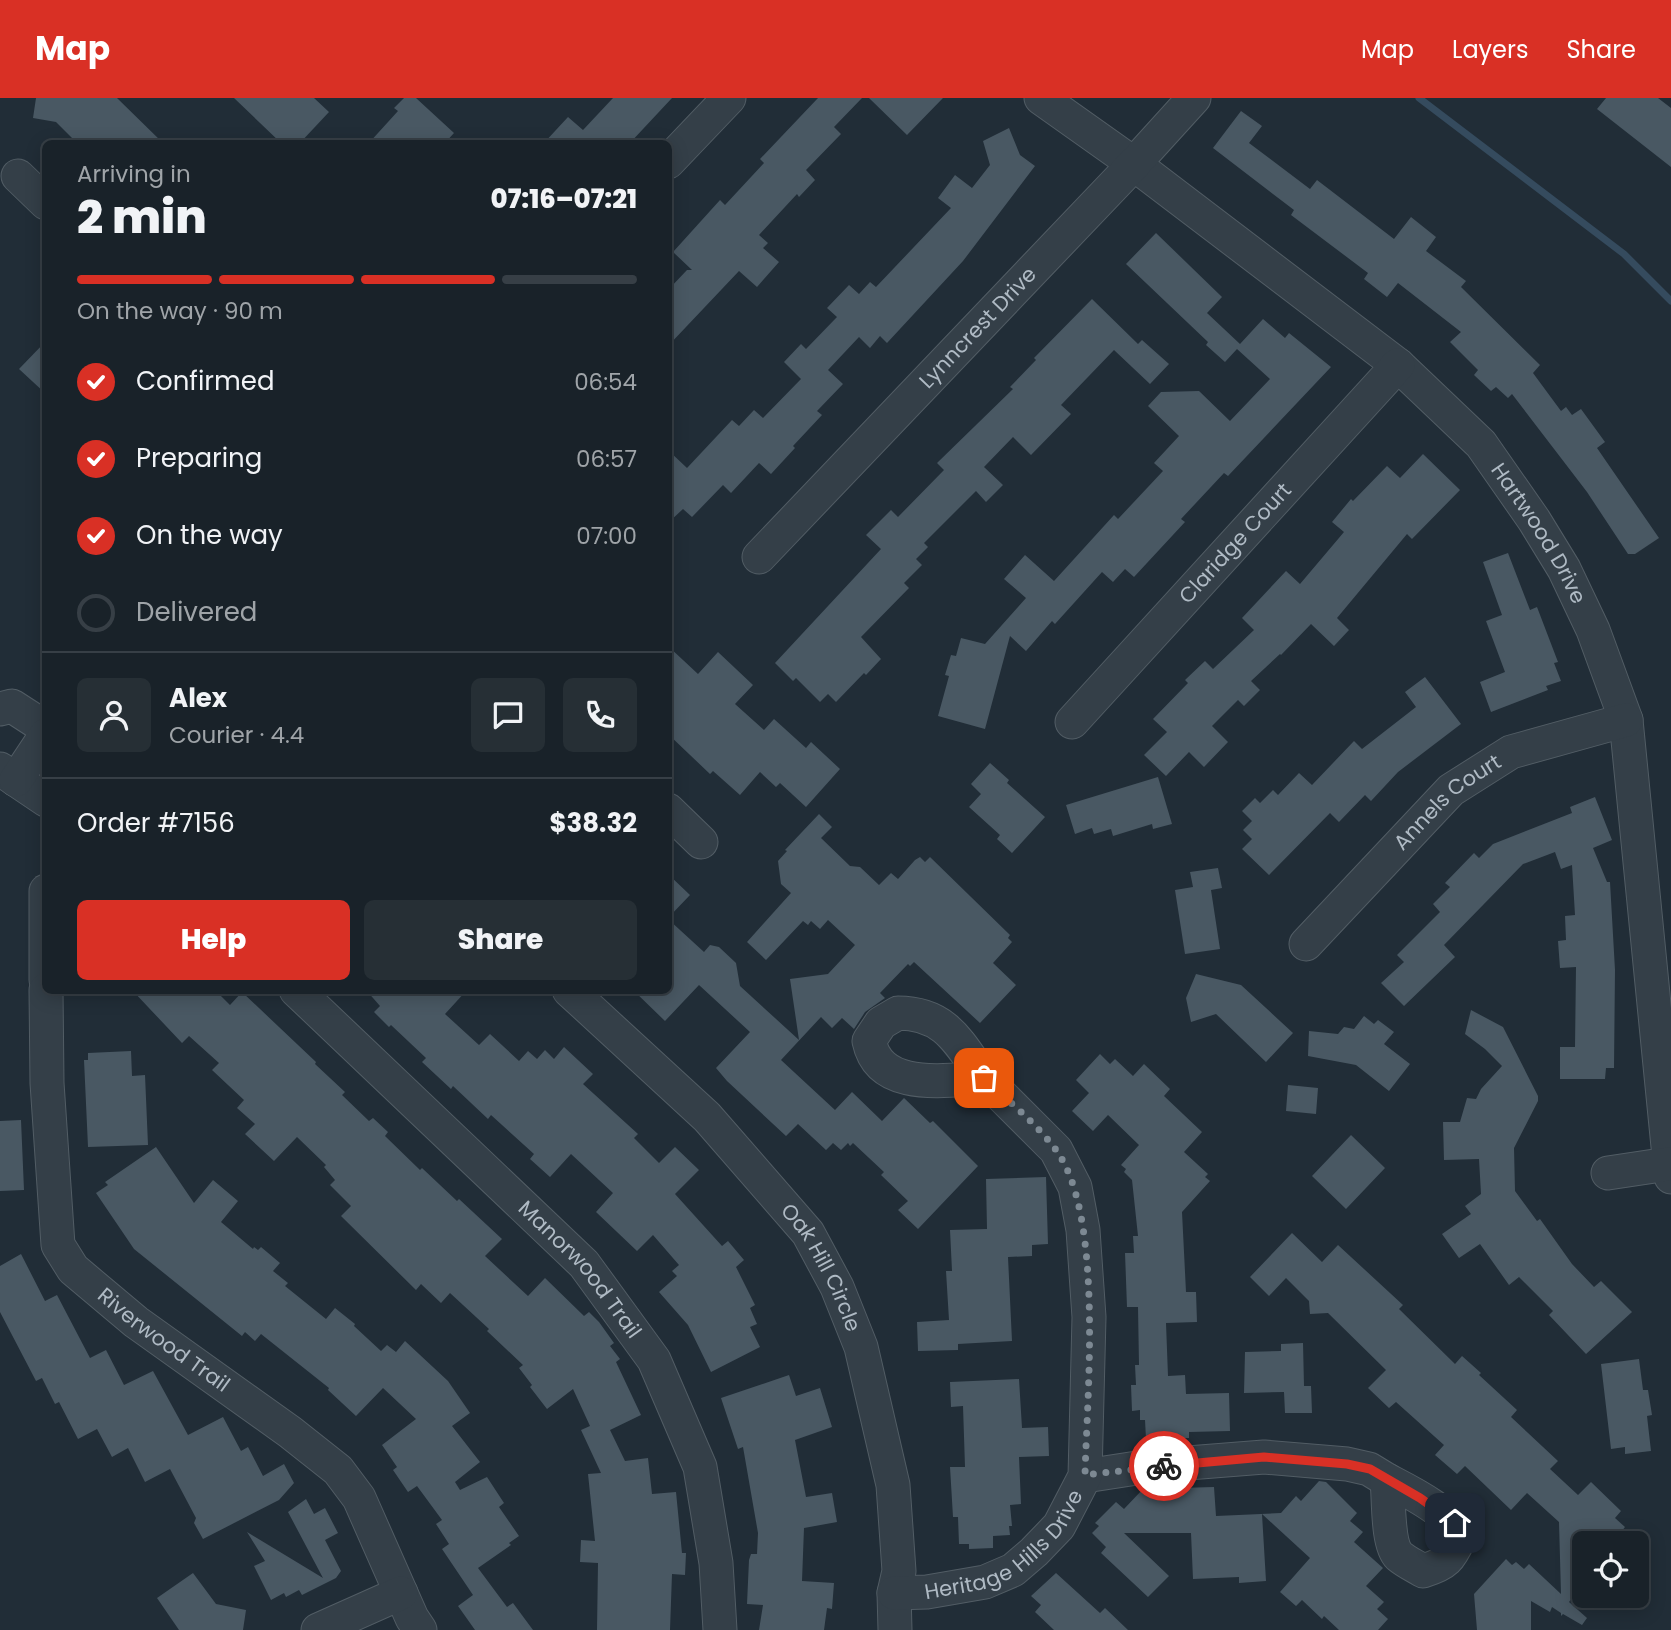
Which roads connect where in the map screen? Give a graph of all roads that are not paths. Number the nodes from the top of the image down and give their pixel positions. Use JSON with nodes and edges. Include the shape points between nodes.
{"nodes":[{"id":1,"x":729,"y":98,"type":"edge"},
{"id":2,"x":1041,"y":98,"type":"edge"},
{"id":3,"x":1194,"y":98,"type":"edge"},
{"id":4,"x":672,"y":158,"type":"edge"},
{"id":5,"x":1134,"y":164,"type":"junction"},
{"id":6,"x":18,"y":176,"type":"dead end"},
{"id":7,"x":42,"y":199,"type":"edge"},
{"id":8,"x":1398,"y":365,"type":"junction"},
{"id":9,"x":759,"y":556,"type":"dead end"},
{"id":10,"x":0,"y":709,"type":"edge"},
{"id":11,"x":1626,"y":720,"type":"junction"},
{"id":12,"x":1072,"y":722,"type":"dead end"},
{"id":13,"x":42,"y":725,"type":"edge"},
{"id":14,"x":42,"y":739,"type":"edge"},
{"id":15,"x":8,"y":774,"type":"edge"},
{"id":16,"x":42,"y":797,"type":"edge"},
{"id":17,"x":672,"y":814,"type":"edge"},
{"id":18,"x":701,"y":842,"type":"dead end"},
{"id":19,"x":1306,"y":944,"type":"dead end"},
{"id":20,"x":46,"y":994,"type":"edge"},
{"id":21,"x":300,"y":994,"type":"edge"},
{"id":22,"x":573,"y":994,"type":"edge"},
{"id":23,"x":984,"y":1078,"type":"dead end"},
{"id":24,"x":1670,"y":1170,"type":"edge"},
{"id":25,"x":1608,"y":1172,"type":"dead end"},
{"id":26,"x":1085,"y":1475,"type":"junction"},
{"id":27,"x":1387,"y":1480,"type":"dead end"},
{"id":28,"x":401,"y":1593,"type":"junction"},
{"id":29,"x":894,"y":1593,"type":"junction"},
{"id":30,"x":318,"y":1630,"type":"edge"},
{"id":31,"x":420,"y":1630,"type":"edge"},
{"id":32,"x":720,"y":1630,"type":"edge"},
{"id":33,"x":895,"y":1630,"type":"edge"}],
"edges":[{"from":1,"to":4,"type":"street"},
{"from":2,"to":5,"type":"street","name":"Hartwood Drive"},
{"from":3,"to":5,"type":"street","name":"Lynncrest Drive"},
{"from":5,"to":8,"type":"street","name":"Hartwood Drive"},
{"from":5,"to":9,"type":"street","name":"Lynncrest Drive"},
{"from":6,"to":7,"type":"street"},
{"from":8,"to":11,"type":"street","name":"Hartwood Drive","via":[[1480,444],[1534,520],[1593,630]]},
{"from":8,"to":12,"type":"street","name":"Claridge Court"},
{"from":10,"to":13,"type":"street","via":[[12,706]]},
{"from":11,"to":19,"type":"street","name":"Annels Court","via":[[1511,752],[1451,790]]},
{"from":11,"to":24,"type":"street","name":"Hartwood Drive"},
{"from":14,"to":15,"type":"street"},
{"from":15,"to":16,"type":"street"},
{"from":17,"to":18,"type":"street"},
{"from":20,"to":28,"type":"street","name":"Riverwood Trail","via":[[58,1245],[73,1269],[136,1322],[338,1470],[359,1497]]},
{"from":21,"to":32,"type":"street","name":"Manorwood Trail","via":[[584,1264],[654,1360],[700,1467],[716,1563]]},
{"from":22,"to":29,"type":"street","name":"Oak Hill Circle","via":[[707,1117],[808,1233],[837,1287],[861,1347],[893,1485],[899,1571]]},
{"from":23,"to":26,"type":"street","name":"Heritage Hills Drive","via":[[1056,1150],[1075,1186],[1089,1317]]},
{"from":24,"to":25,"type":"street"},
{"from":26,"to":27,"type":"street","via":[[1264,1457],[1347,1464],[1370,1469]]},
{"from":26,"to":29,"type":"street","name":"Heritage Hills Drive","via":[[1059,1526],[1013,1570],[985,1581]]},
{"from":28,"to":30,"type":"street"},
{"from":28,"to":31,"type":"street","name":"Riverwood Trail"},
{"from":29,"to":33,"type":"street","name":"Oak Hill Circle"}]}
